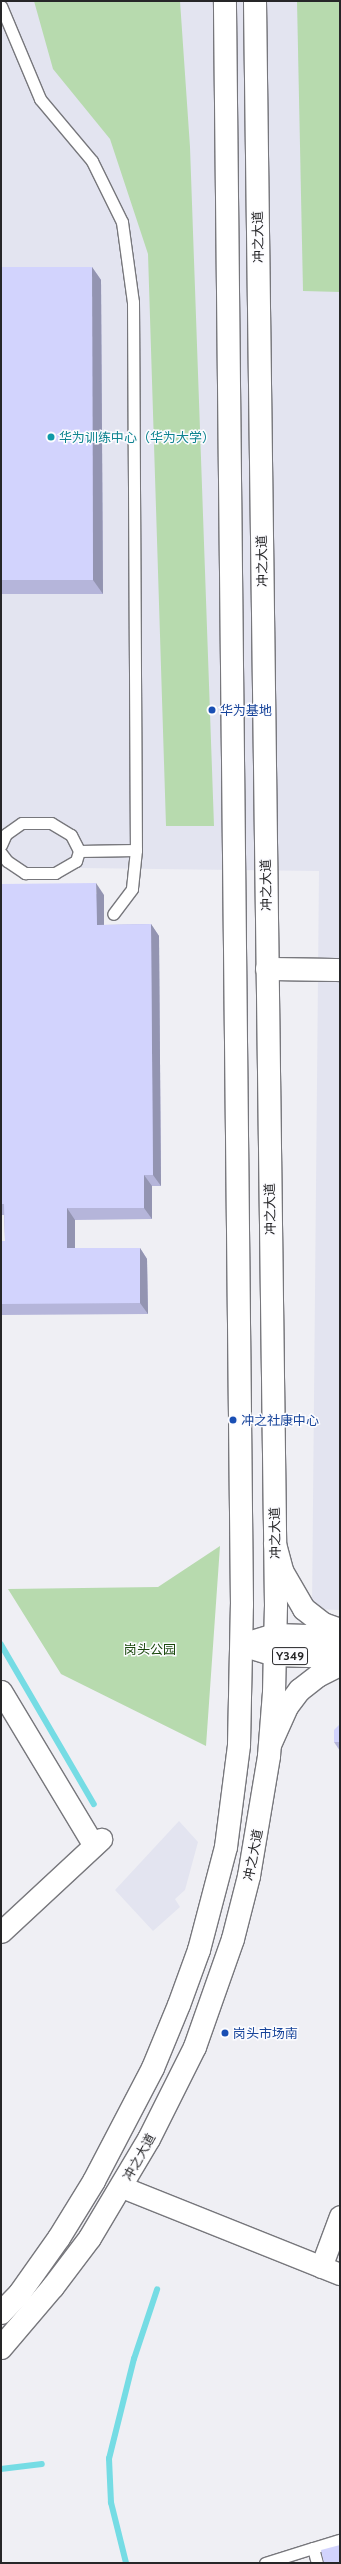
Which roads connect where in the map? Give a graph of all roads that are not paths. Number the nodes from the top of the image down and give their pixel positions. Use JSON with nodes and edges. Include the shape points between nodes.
{"nodes":[{"id":1,"x":225,"y":1,"type":"edge"},
{"id":2,"x":255,"y":1,"type":"edge"},
{"id":3,"x":1,"y":6,"type":"edge"},
{"id":4,"x":1,"y":845,"type":"edge"},
{"id":5,"x":136,"y":850,"type":"junction"},
{"id":6,"x":80,"y":851,"type":"junction"},
{"id":7,"x":1,"y":853,"type":"edge"},
{"id":8,"x":113,"y":914,"type":"dead end"},
{"id":9,"x":267,"y":969,"type":"junction"},
{"id":10,"x":340,"y":970,"type":"edge"},
{"id":11,"x":275,"y":1544,"type":"junction"},
{"id":12,"x":340,"y":1630,"type":"edge"},
{"id":13,"x":340,"y":1637,"type":"edge"},
{"id":14,"x":242,"y":1645,"type":"junction"},
{"id":15,"x":275,"y":1645,"type":"junction"},
{"id":16,"x":340,"y":1657,"type":"edge"},
{"id":17,"x":340,"y":1665,"type":"edge"},
{"id":18,"x":1,"y":1691,"type":"edge"},
{"id":19,"x":270,"y":1745,"type":"junction"},
{"id":20,"x":1,"y":1932,"type":"edge"},
{"id":21,"x":122,"y":2187,"type":"junction"},
{"id":22,"x":340,"y":2216,"type":"edge"},
{"id":23,"x":321,"y":2267,"type":"junction"},
{"id":24,"x":340,"y":2274,"type":"edge"},
{"id":25,"x":1,"y":2313,"type":"edge"},
{"id":26,"x":1,"y":2348,"type":"edge"},
{"id":27,"x":340,"y":2540,"type":"edge"},
{"id":28,"x":313,"y":2548,"type":"junction"},
{"id":29,"x":265,"y":2563,"type":"edge"},
{"id":30,"x":317,"y":2563,"type":"edge"}],
"edges":[{"from":1,"to":14,"type":"main road"},
{"from":2,"to":9,"type":"main road","name":"冲之大道"},
{"from":3,"to":5,"type":"lane","via":[[40,99],[92,161],[122,222],[133,302]]},
{"from":4,"to":6,"type":"lane","via":[[6,834],[22,823],[51,823],[71,835]]},
{"from":5,"to":6,"type":"lane"},
{"from":5,"to":8,"type":"lane","via":[[132,889]]},
{"from":6,"to":7,"type":"lane","via":[[76,861],[55,873],[25,873],[7,862]]},
{"from":9,"to":10,"type":"main road"},
{"from":9,"to":11,"type":"main road","name":"冲之大道"},
{"from":11,"to":12,"type":"main road","via":[[282,1571],[304,1609],[323,1624]]},
{"from":11,"to":15,"type":"main road","name":"冲之大道"},
{"from":13,"to":15,"type":"main road"},
{"from":14,"to":15,"type":"main road","number":"Y349"},
{"from":14,"to":25,"type":"main road","via":[[239,1745],[226,1847],[199,1950],[182,1998],[153,2068],[94,2181],[59,2238],[20,2293]]},
{"from":15,"to":16,"type":"main road","number":"Y349"},
{"from":15,"to":19,"type":"main road","name":"冲之大道"},
{"from":17,"to":19,"type":"main road","via":[[318,1676],[300,1690],[284,1713]]},
{"from":18,"to":20,"type":"street","via":[[97,1841]]},
{"from":19,"to":21,"type":"main road","name":"冲之大道","via":[[249,1876],[233,1940],[216,1991],[172,2097]]},
{"from":21,"to":23,"type":"street"},
{"from":21,"to":26,"type":"main road","name":"冲之大道","via":[[90,2238],[54,2287]]},
{"from":22,"to":23,"type":"street"},
{"from":23,"to":24,"type":"street"},
{"from":27,"to":28,"type":"lane"},
{"from":28,"to":29,"type":"lane"},
{"from":28,"to":30,"type":"lane"}]}
